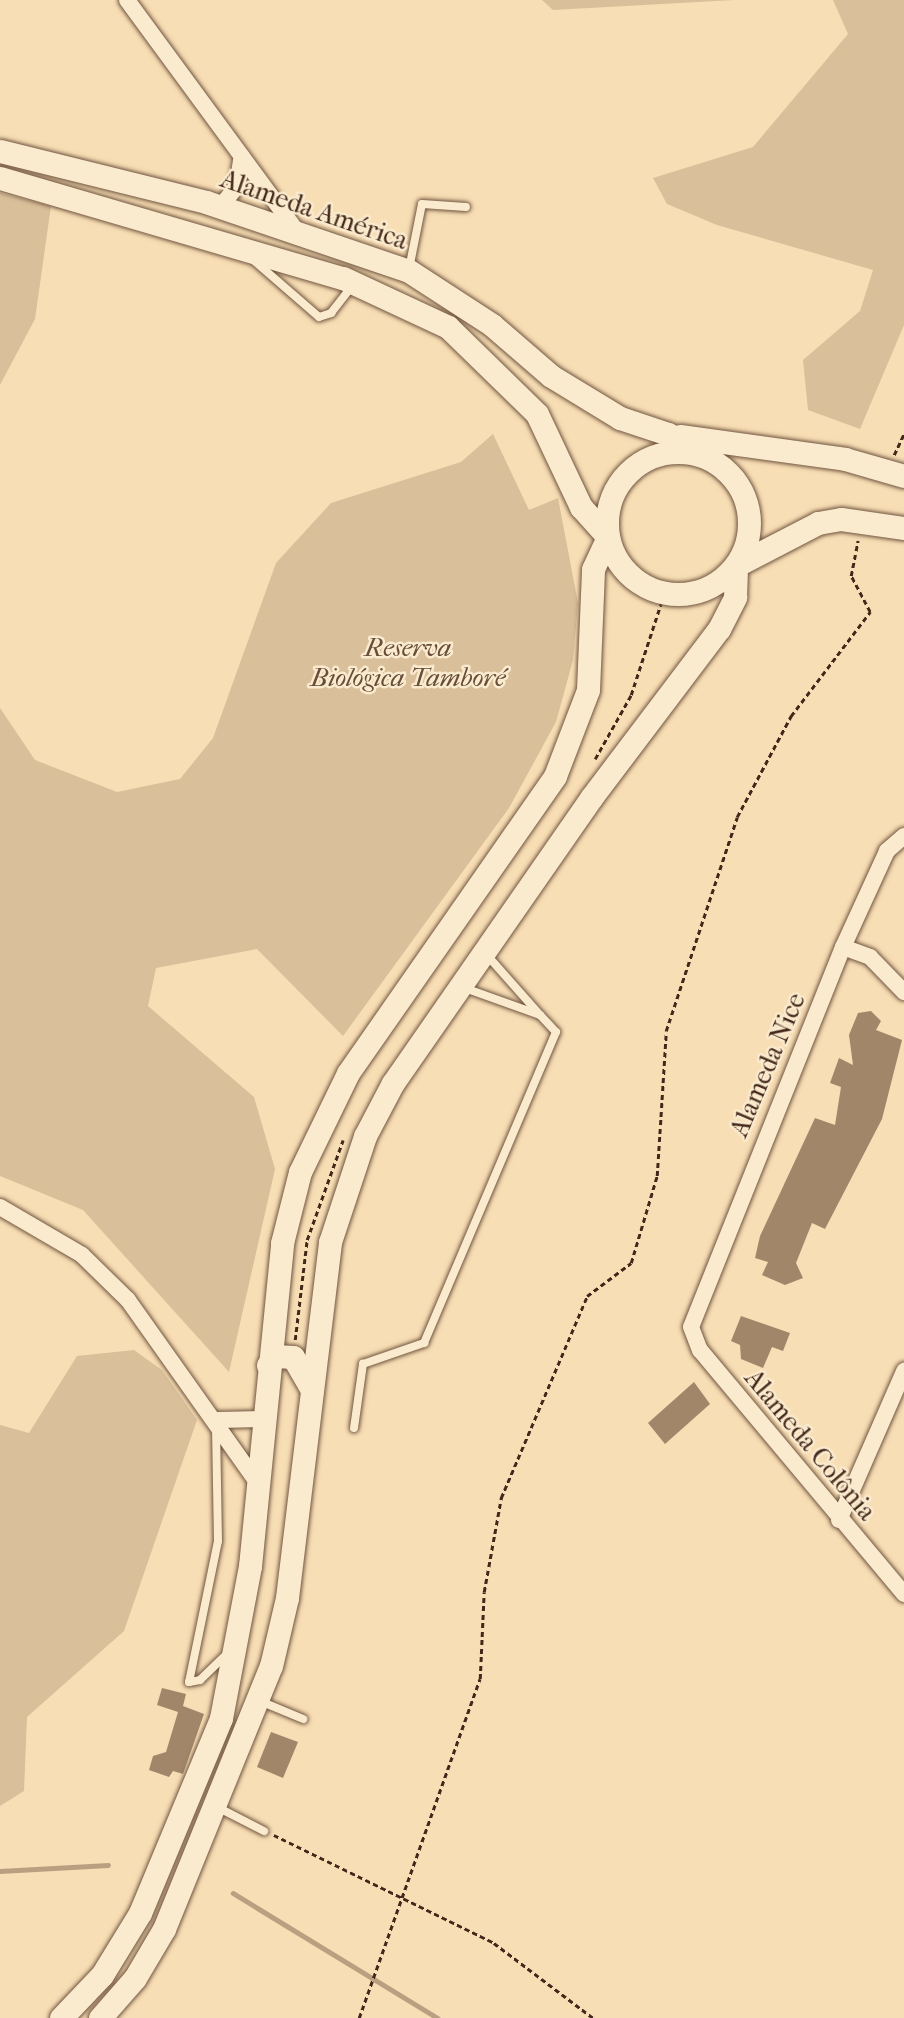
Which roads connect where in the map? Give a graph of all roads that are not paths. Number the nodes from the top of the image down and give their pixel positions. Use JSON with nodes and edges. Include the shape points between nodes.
{"nodes":[{"id":1,"x":127,"y":0,"type":"edge"},
{"id":2,"x":0,"y":151,"type":"edge"},
{"id":3,"x":242,"y":156,"type":"junction"},
{"id":4,"x":74,"y":168,"type":"junction"},
{"id":5,"x":0,"y":178,"type":"edge"},
{"id":6,"x":166,"y":193,"type":"junction"},
{"id":7,"x":67,"y":198,"type":"junction"},
{"id":8,"x":221,"y":206,"type":"junction"},
{"id":9,"x":466,"y":207,"type":"dead end"},
{"id":10,"x":155,"y":223,"type":"junction"},
{"id":11,"x":296,"y":230,"type":"junction"},
{"id":12,"x":241,"y":249,"type":"junction"},
{"id":13,"x":408,"y":271,"type":"junction"},
{"id":14,"x":355,"y":282,"type":"junction"},
{"id":15,"x":668,"y":434,"type":"junction"},
{"id":16,"x":711,"y":442,"type":"junction"},
{"id":17,"x":687,"y":452,"type":"junction"},
{"id":18,"x":904,"y":476,"type":"edge"},
{"id":19,"x":581,"y":507,"type":"junction"},
{"id":20,"x":904,"y":528,"type":"edge"},
{"id":21,"x":608,"y":536,"type":"junction"},
{"id":22,"x":764,"y":554,"type":"junction"},
{"id":23,"x":737,"y":566,"type":"junction"},
{"id":24,"x":593,"y":569,"type":"junction"},
{"id":25,"x":736,"y":597,"type":"junction"},
{"id":26,"x":904,"y":836,"type":"edge"},
{"id":27,"x":843,"y":947,"type":"junction"},
{"id":28,"x":485,"y":953,"type":"junction"},
{"id":29,"x":462,"y":987,"type":"junction"},
{"id":30,"x":904,"y":992,"type":"edge"},
{"id":31,"x":540,"y":1014,"type":"junction"},
{"id":32,"x":0,"y":1207,"type":"edge"},
{"id":33,"x":691,"y":1321,"type":"joint"},
{"id":34,"x":268,"y":1365,"type":"junction"},
{"id":35,"x":904,"y":1371,"type":"edge"},
{"id":36,"x":310,"y":1386,"type":"junction"},
{"id":37,"x":262,"y":1419,"type":"junction"},
{"id":38,"x":218,"y":1420,"type":"junction"},
{"id":39,"x":354,"y":1428,"type":"dead end"},
{"id":40,"x":256,"y":1481,"type":"junction"},
{"id":41,"x":839,"y":1520,"type":"junction"},
{"id":42,"x":253,"y":1522,"type":"junction"},
{"id":43,"x":295,"y":1529,"type":"junction"},
{"id":44,"x":904,"y":1594,"type":"edge"},
{"id":45,"x":239,"y":1644,"type":"junction"},
{"id":46,"x":258,"y":1700,"type":"junction"},
{"id":47,"x":303,"y":1719,"type":"dead end"},
{"id":48,"x":216,"y":1807,"type":"junction"},
{"id":49,"x":264,"y":1831,"type":"road end"},
{"id":50,"x":61,"y":2018,"type":"edge"},
{"id":51,"x":100,"y":2018,"type":"edge"}],
"edges":[{"from":1,"to":3,"type":"street"},
{"from":2,"to":4,"type":"main road","name":"Alameda América"},
{"from":3,"to":8,"type":"street","via":[[237,186]]},
{"from":3,"to":11,"type":"street"},
{"from":4,"to":6,"type":"main road","name":"Alameda América"},
{"from":4,"to":7,"type":"main road","via":[[84,186]]},
{"from":5,"to":7,"type":"main road","name":"Alameda América"},
{"from":6,"to":8,"type":"main road","name":"Alameda América"},
{"from":6,"to":10,"type":"main road","via":[[146,199],[144,211]]},
{"from":7,"to":10,"type":"main road","name":"Alameda América"},
{"from":8,"to":11,"type":"main road","name":"Alameda América"},
{"from":9,"to":13,"type":"lane","via":[[422,204]]},
{"from":10,"to":12,"type":"main road","name":"Alameda América"},
{"from":11,"to":13,"type":"main road","name":"Alameda América"},
{"from":12,"to":14,"type":"main road","name":"Alameda América"},
{"from":12,"to":14,"type":"lane","via":[[319,317],[331,313]]},
{"from":13,"to":15,"type":"main road","name":"Alameda América","via":[[492,325],[578,393],[620,418]]},
{"from":14,"to":19,"type":"main road","name":"Alameda América","via":[[448,327],[514,386],[537,414]]},
{"from":15,"to":16,"type":"main road"},
{"from":15,"to":17,"type":"main road","name":"Alameda América"},
{"from":16,"to":17,"type":"main road"},
{"from":16,"to":18,"type":"main road","via":[[845,459]]},
{"from":17,"to":21,"type":"main road","via":[[636,466],[608,509]]},
{"from":17,"to":23,"type":"main road","via":[[725,469],[739,485],[750,526]]},
{"from":19,"to":21,"type":"main road","name":"Alameda América"},
{"from":19,"to":24,"type":"main road","name":"Alameda América"},
{"from":20,"to":22,"type":"main road","via":[[862,521],[818,523]]},
{"from":21,"to":23,"type":"main road","via":[[630,578],[663,597],[720,583]]},
{"from":21,"to":24,"type":"main road"},
{"from":22,"to":23,"type":"main road"},
{"from":22,"to":25,"type":"main road"},
{"from":23,"to":25,"type":"main road"},
{"from":24,"to":34,"type":"main road","via":[[593,654],[581,718],[555,776],[328,1108],[300,1172],[282,1243]]},
{"from":25,"to":28,"type":"main road"},
{"from":26,"to":27,"type":"street","name":"Alameda Nice","via":[[887,851]]},
{"from":27,"to":30,"type":"street","via":[[870,957]]},
{"from":27,"to":33,"type":"street","name":"Alameda Nice"},
{"from":28,"to":29,"type":"main road"},
{"from":28,"to":31,"type":"lane"},
{"from":29,"to":31,"type":"lane"},
{"from":29,"to":36,"type":"main road","via":[[393,1083],[353,1163],[330,1242]]},
{"from":31,"to":39,"type":"lane","via":[[556,1032],[424,1343],[363,1364]]},
{"from":32,"to":38,"type":"street","via":[[64,1242],[99,1271]]},
{"from":33,"to":41,"type":"street","name":"Alameda Colônia","via":[[700,1350]]},
{"from":34,"to":36,"type":"main road","via":[[275,1356],[293,1357]]},
{"from":34,"to":37,"type":"main road"},
{"from":35,"to":41,"type":"street"},
{"from":36,"to":43,"type":"main road"},
{"from":37,"to":38,"type":"street"},
{"from":37,"to":40,"type":"main road"},
{"from":38,"to":40,"type":"street"},
{"from":38,"to":45,"type":"lane","via":[[212,1448],[220,1493],[218,1541],[189,1682],[201,1680]]},
{"from":40,"to":42,"type":"main road"},
{"from":41,"to":44,"type":"street","name":"Alameda Colônia"},
{"from":42,"to":43,"type":"main road","via":[[264,1538],[279,1539]]},
{"from":42,"to":45,"type":"main road"},
{"from":43,"to":46,"type":"main road","via":[[280,1628]]},
{"from":45,"to":50,"type":"main road","via":[[211,1748],[140,1913],[102,1975]]},
{"from":46,"to":47,"type":"lane"},
{"from":46,"to":48,"type":"main road"},
{"from":48,"to":49,"type":"lane"},
{"from":48,"to":51,"type":"main road","via":[[164,1929],[135,1978]]}]}
